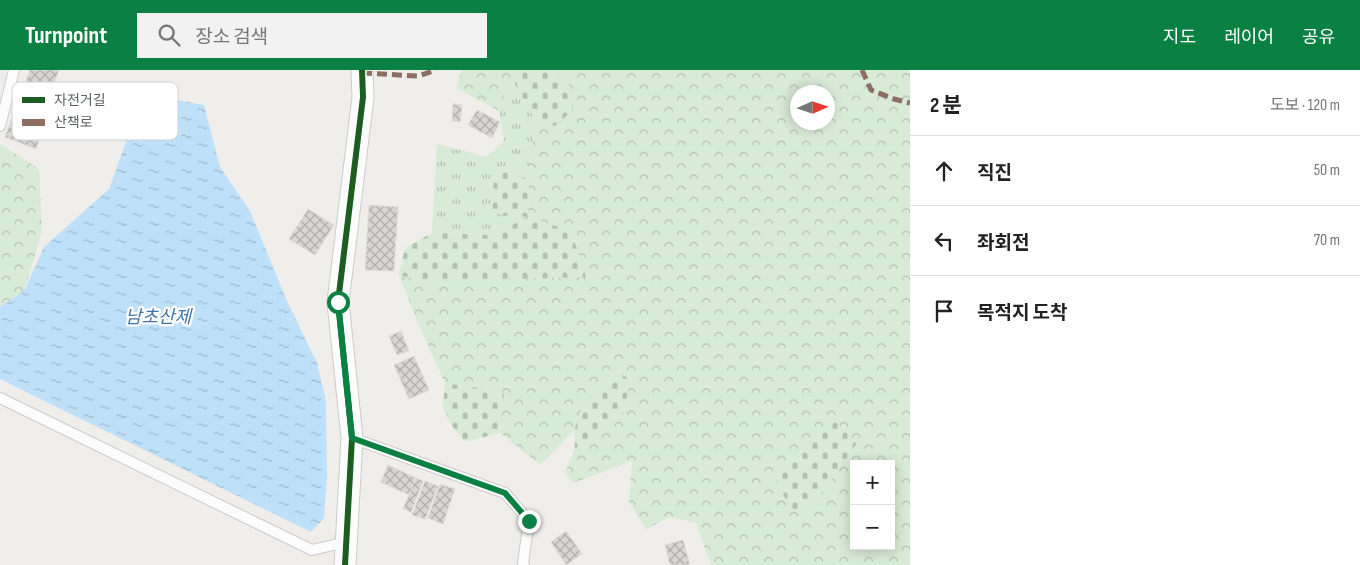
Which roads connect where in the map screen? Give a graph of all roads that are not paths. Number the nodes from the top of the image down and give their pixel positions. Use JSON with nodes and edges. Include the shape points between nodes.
{"nodes":[{"id":1,"x":14,"y":70,"type":"edge"},
{"id":2,"x":362,"y":70,"type":"edge"},
{"id":3,"x":0,"y":126,"type":"edge"},
{"id":4,"x":0,"y":398,"type":"edge"},
{"id":5,"x":352,"y":438,"type":"junction"},
{"id":6,"x":346,"y":542,"type":"junction"},
{"id":7,"x":344,"y":565,"type":"edge"},
{"id":8,"x":524,"y":565,"type":"edge"}],
"edges":[{"from":1,"to":3,"type":"lane"},
{"from":2,"to":5,"type":"street","via":[[364,97],[338,302]]},
{"from":4,"to":6,"type":"lane","via":[[312,550]]},
{"from":5,"to":6,"type":"street"},
{"from":5,"to":8,"type":"lane","via":[[505,493],[529,521]]},
{"from":6,"to":7,"type":"street"}]}
